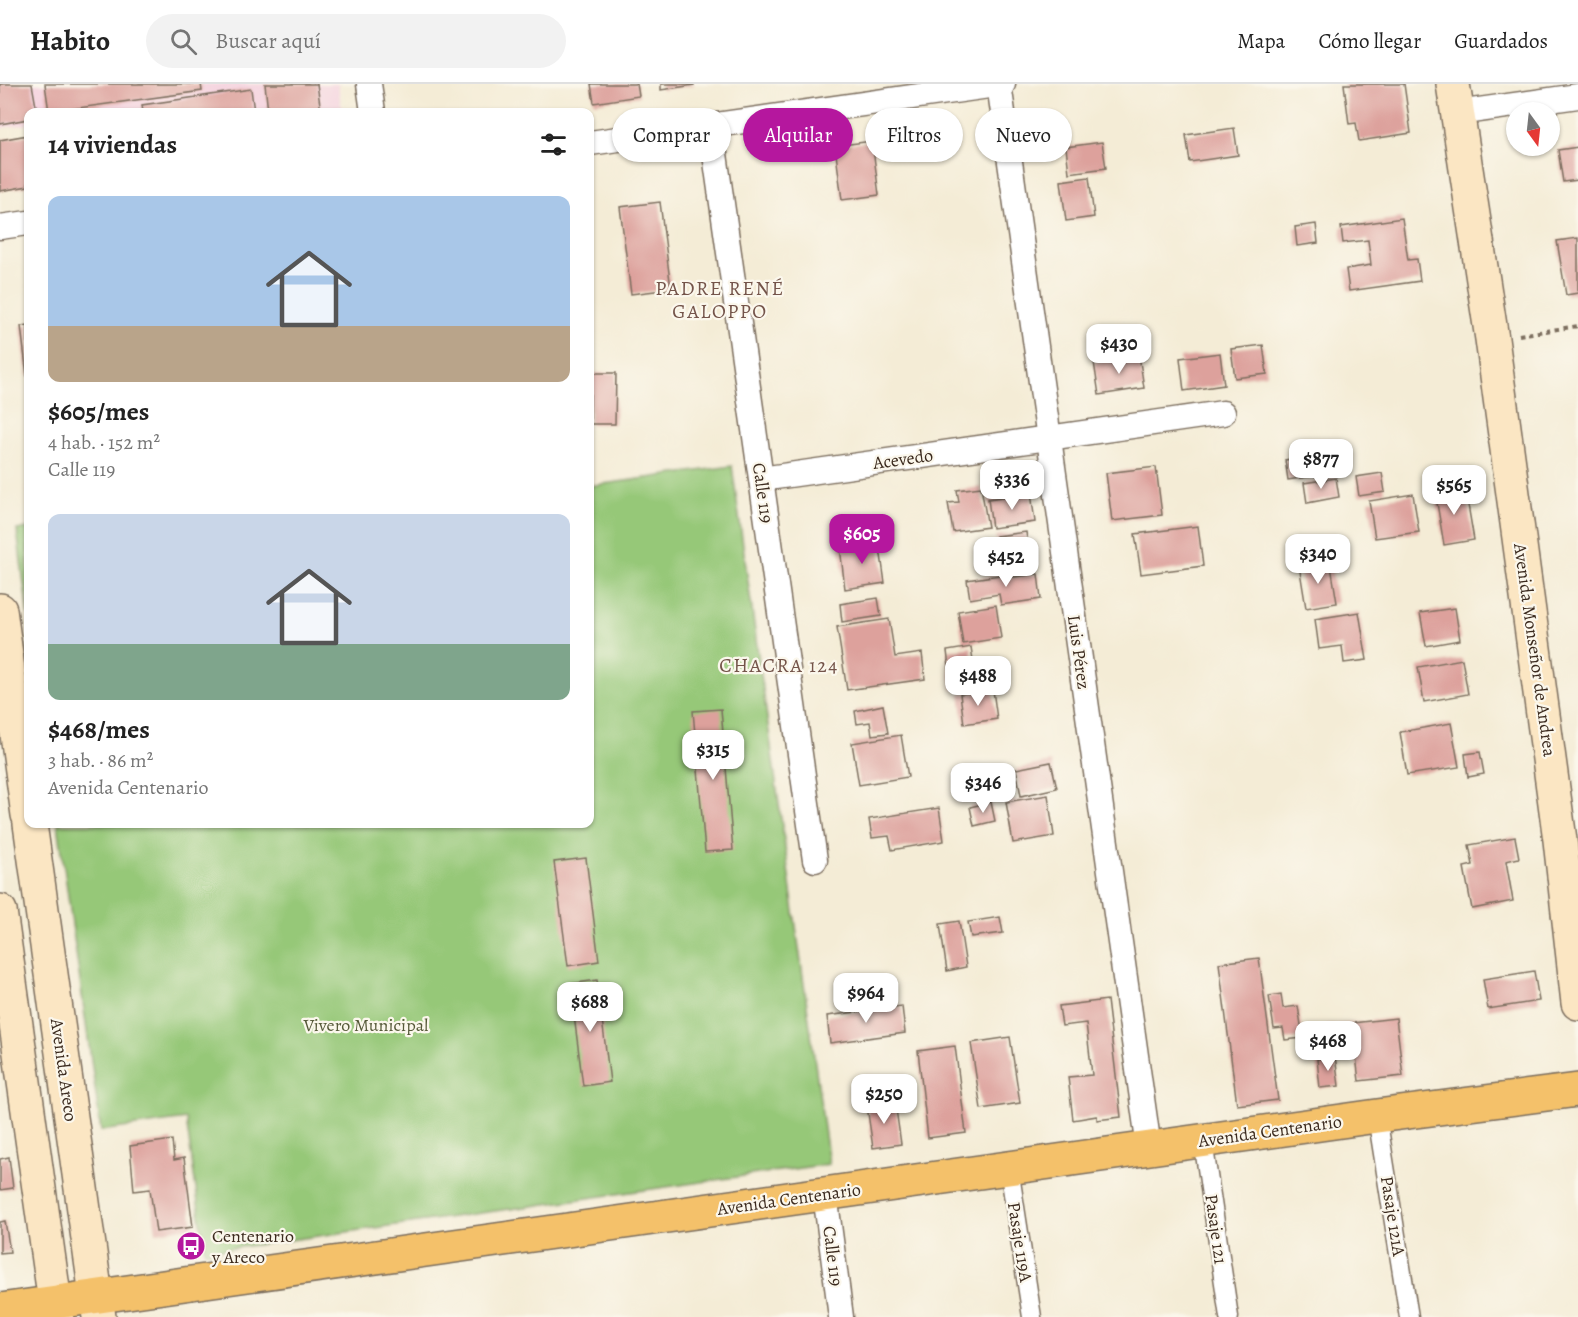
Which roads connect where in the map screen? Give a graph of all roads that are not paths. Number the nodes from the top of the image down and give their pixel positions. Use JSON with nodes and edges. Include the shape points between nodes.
{"nodes":[{"id":1,"x":369,"y":84,"type":"edge"},
{"id":2,"x":1000,"y":84,"type":"edge"},
{"id":3,"x":1578,"y":96,"type":"edge"},
{"id":4,"x":1455,"y":99,"type":"edge"},
{"id":5,"x":372,"y":108,"type":"edge"},
{"id":6,"x":731,"y":123,"type":"edge"},
{"id":7,"x":612,"y":140,"type":"edge"},
{"id":8,"x":594,"y":142,"type":"edge"},
{"id":9,"x":716,"y":162,"type":"edge"},
{"id":10,"x":24,"y":224,"type":"edge"},
{"id":11,"x":0,"y":227,"type":"edge"},
{"id":12,"x":1223,"y":413,"type":"dead end"},
{"id":13,"x":1048,"y":438,"type":"junction"},
{"id":14,"x":761,"y":479,"type":"junction"},
{"id":15,"x":0,"y":610,"type":"edge"},
{"id":16,"x":24,"y":786,"type":"edge"},
{"id":17,"x":31,"y":828,"type":"edge"},
{"id":18,"x":1569,"y":839,"type":"edge"},
{"id":19,"x":815,"y":860,"type":"dead end"},
{"id":20,"x":0,"y":916,"type":"edge"},
{"id":21,"x":1578,"y":1003,"type":"edge"},
{"id":22,"x":1578,"y":1090,"type":"edge"},
{"id":23,"x":1377,"y":1116,"type":"junction"},
{"id":24,"x":1203,"y":1141,"type":"junction"},
{"id":25,"x":1149,"y":1148,"type":"junction"},
{"id":26,"x":1009,"y":1168,"type":"junction"},
{"id":27,"x":825,"y":1194,"type":"junction"},
{"id":28,"x":97,"y":1307,"type":"edge"},
{"id":29,"x":0,"y":1310,"type":"edge"},
{"id":30,"x":56,"y":1310,"type":"edge"},
{"id":31,"x":841,"y":1317,"type":"edge"},
{"id":32,"x":1032,"y":1317,"type":"edge"},
{"id":33,"x":1229,"y":1317,"type":"edge"},
{"id":34,"x":1409,"y":1317,"type":"edge"}],
"edges":[{"from":1,"to":5,"type":"street"},
{"from":2,"to":6,"type":"street"},
{"from":2,"to":13,"type":"street","name":"Luis Pérez"},
{"from":3,"to":4,"type":"street"},
{"from":4,"to":18,"type":"main road","name":"Avenida Monseñor de Andrea"},
{"from":7,"to":8,"type":"street"},
{"from":9,"to":14,"type":"street","name":"Calle 119"},
{"from":10,"to":11,"type":"street"},
{"from":12,"to":13,"type":"street","name":"Acevedo"},
{"from":13,"to":14,"type":"street","name":"Acevedo"},
{"from":13,"to":25,"type":"street","name":"Luis Pérez"},
{"from":14,"to":19,"type":"street","name":"Calle 119"},
{"from":15,"to":16,"type":"main road"},
{"from":17,"to":28,"type":"main road","name":"Avenida Areco"},
{"from":18,"to":21,"type":"main road","name":"Avenida Monseñor de Andrea"},
{"from":20,"to":30,"type":"main road"},
{"from":22,"to":23,"type":"main road","name":"Avenida Centenario"},
{"from":23,"to":24,"type":"main road","name":"Avenida Centenario"},
{"from":23,"to":34,"type":"street","name":"Pasaje 121A"},
{"from":24,"to":25,"type":"main road","name":"Avenida Centenario"},
{"from":24,"to":33,"type":"street","name":"Pasaje 121"},
{"from":25,"to":26,"type":"main road","name":"Avenida Centenario"},
{"from":26,"to":27,"type":"main road","name":"Avenida Centenario"},
{"from":26,"to":32,"type":"street","name":"Pasaje 119A"},
{"from":27,"to":28,"type":"main road","name":"Avenida Centenario"},
{"from":27,"to":31,"type":"street","name":"Calle 119"},
{"from":28,"to":30,"type":"main road","name":"Avenida Centenario"},
{"from":29,"to":30,"type":"main road","name":"Avenida Centenario"}]}
